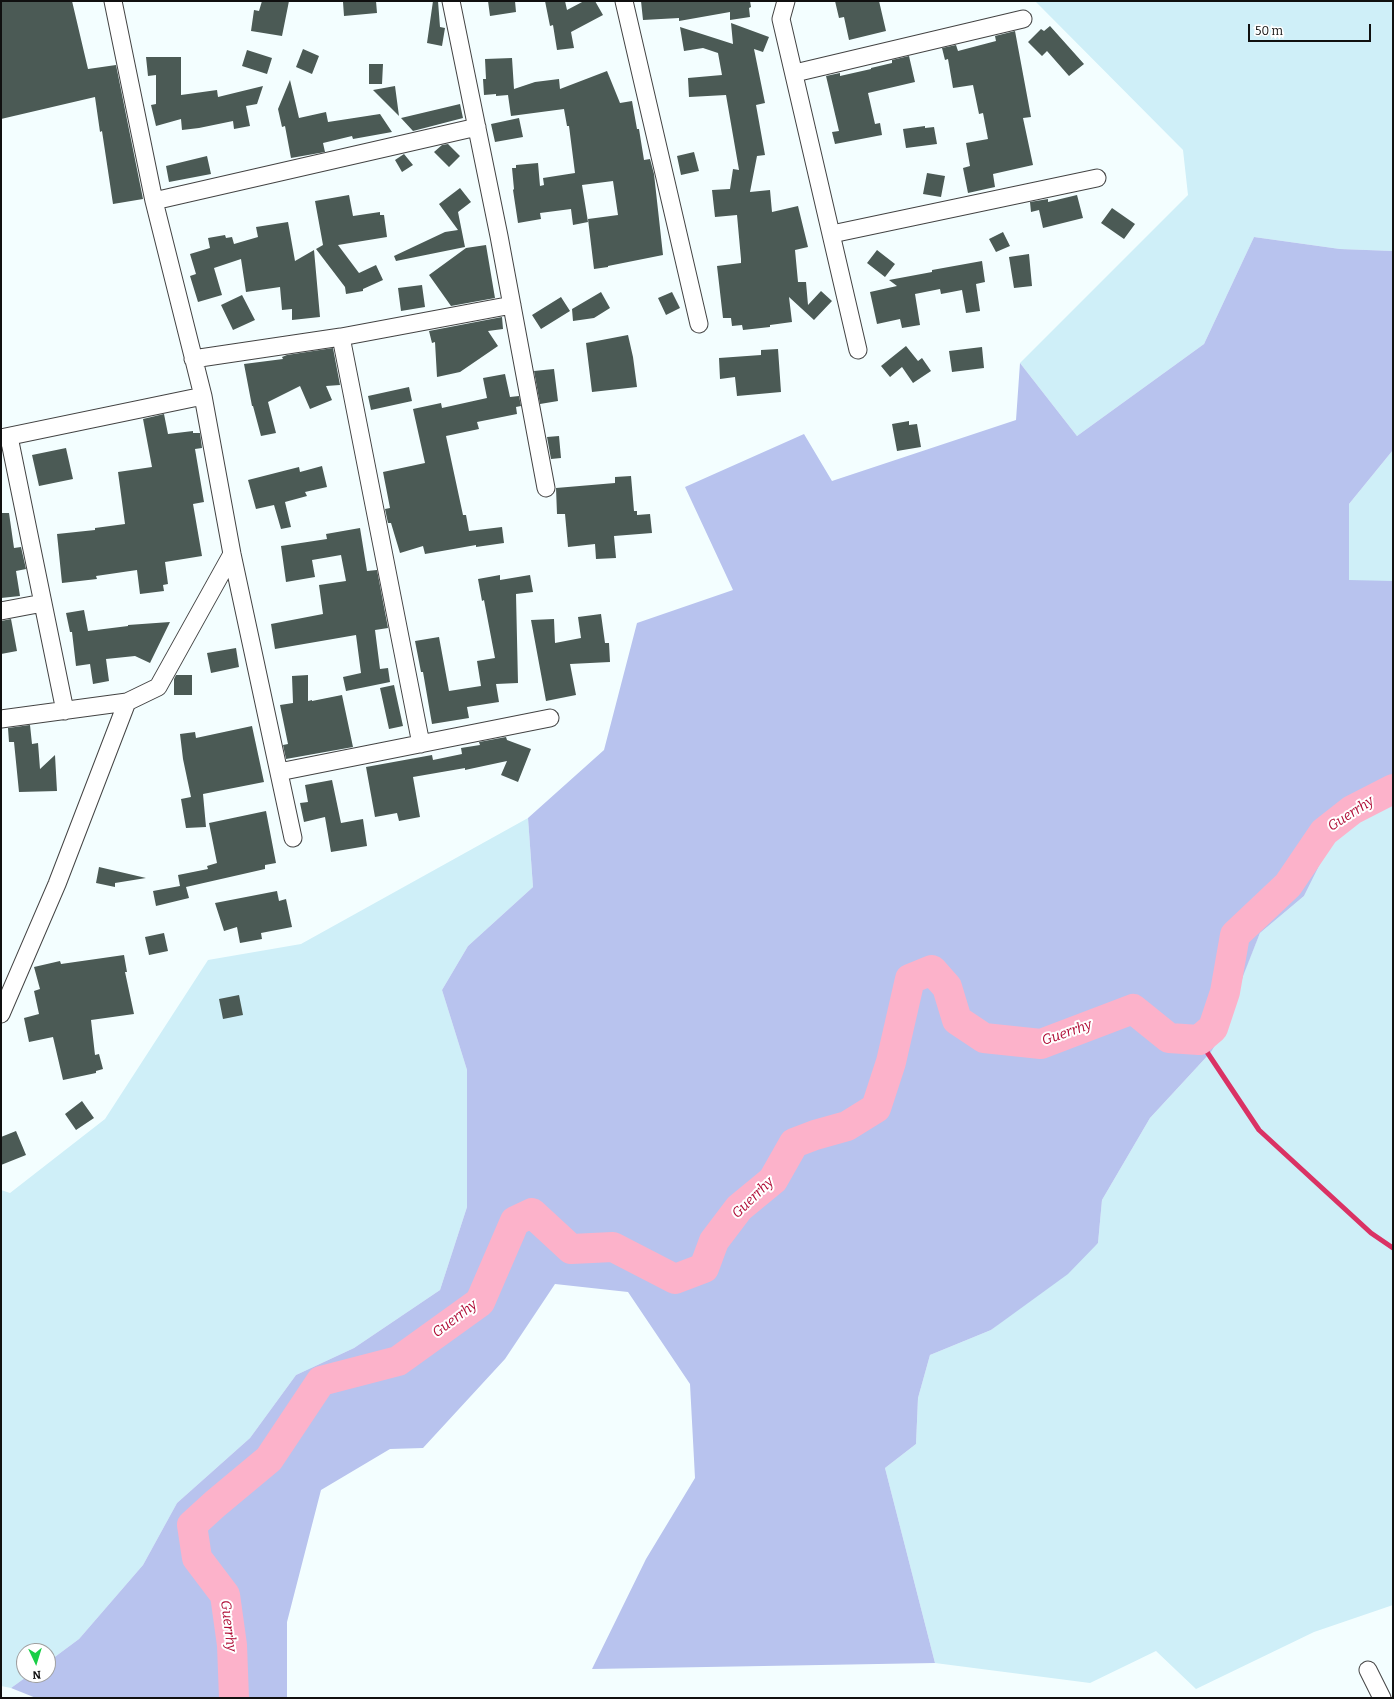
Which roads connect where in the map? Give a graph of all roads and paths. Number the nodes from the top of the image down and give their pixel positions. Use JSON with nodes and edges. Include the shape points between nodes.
{"nodes":[{"id":1,"x":113,"y":1,"type":"edge"},
{"id":2,"x":452,"y":1,"type":"edge"},
{"id":3,"x":624,"y":1,"type":"edge"},
{"id":4,"x":786,"y":1,"type":"edge"},
{"id":5,"x":1023,"y":19,"type":"dead end"},
{"id":6,"x":795,"y":73,"type":"junction"},
{"id":7,"x":477,"y":127,"type":"junction"},
{"id":8,"x":1097,"y":178,"type":"dead end"},
{"id":9,"x":154,"y":201,"type":"junction"},
{"id":10,"x":832,"y":234,"type":"junction"},
{"id":11,"x":512,"y":305,"type":"junction"},
{"id":12,"x":699,"y":324,"type":"dead end"},
{"id":13,"x":342,"y":337,"type":"junction"},
{"id":14,"x":858,"y":350,"type":"dead end"},
{"id":15,"x":193,"y":359,"type":"junction"},
{"id":16,"x":203,"y":396,"type":"junction"},
{"id":17,"x":5,"y":438,"type":"edge"},
{"id":18,"x":546,"y":488,"type":"dead end"},
{"id":19,"x":232,"y":554,"type":"junction"},
{"id":20,"x":43,"y":603,"type":"junction"},
{"id":21,"x":1,"y":611,"type":"edge"},
{"id":22,"x":127,"y":702,"type":"junction"},
{"id":23,"x":65,"y":711,"type":"junction"},
{"id":24,"x":550,"y":718,"type":"dead end"},
{"id":25,"x":1,"y":719,"type":"edge"},
{"id":26,"x":421,"y":744,"type":"junction"},
{"id":27,"x":279,"y":772,"type":"junction"},
{"id":28,"x":293,"y":838,"type":"dead end"},
{"id":29,"x":1,"y":1014,"type":"edge"},
{"id":30,"x":1368,"y":1670,"type":"dead end"},
{"id":31,"x":1382,"y":1698,"type":"edge"}],
"edges":[{"from":1,"to":9,"type":"street"},
{"from":2,"to":7,"type":"street"},
{"from":3,"to":12,"type":"street"},
{"from":4,"to":6,"type":"street","via":[[782,18]]},
{"from":5,"to":6,"type":"street"},
{"from":6,"to":10,"type":"street"},
{"from":7,"to":9,"type":"street"},
{"from":7,"to":11,"type":"street"},
{"from":8,"to":10,"type":"street"},
{"from":9,"to":15,"type":"street"},
{"from":10,"to":14,"type":"street"},
{"from":11,"to":13,"type":"street"},
{"from":11,"to":18,"type":"street"},
{"from":13,"to":15,"type":"street"},
{"from":13,"to":26,"type":"street"},
{"from":15,"to":16,"type":"street"},
{"from":16,"to":17,"type":"street"},
{"from":16,"to":19,"type":"street"},
{"from":17,"to":20,"type":"street"},
{"from":19,"to":22,"type":"street","via":[[158,688]]},
{"from":19,"to":27,"type":"street"},
{"from":20,"to":21,"type":"street"},
{"from":20,"to":23,"type":"street"},
{"from":22,"to":23,"type":"street"},
{"from":22,"to":29,"type":"street","via":[[56,884]]},
{"from":23,"to":25,"type":"street"},
{"from":24,"to":26,"type":"street"},
{"from":26,"to":27,"type":"street"},
{"from":27,"to":28,"type":"street"},
{"from":30,"to":31,"type":"street"}]}
